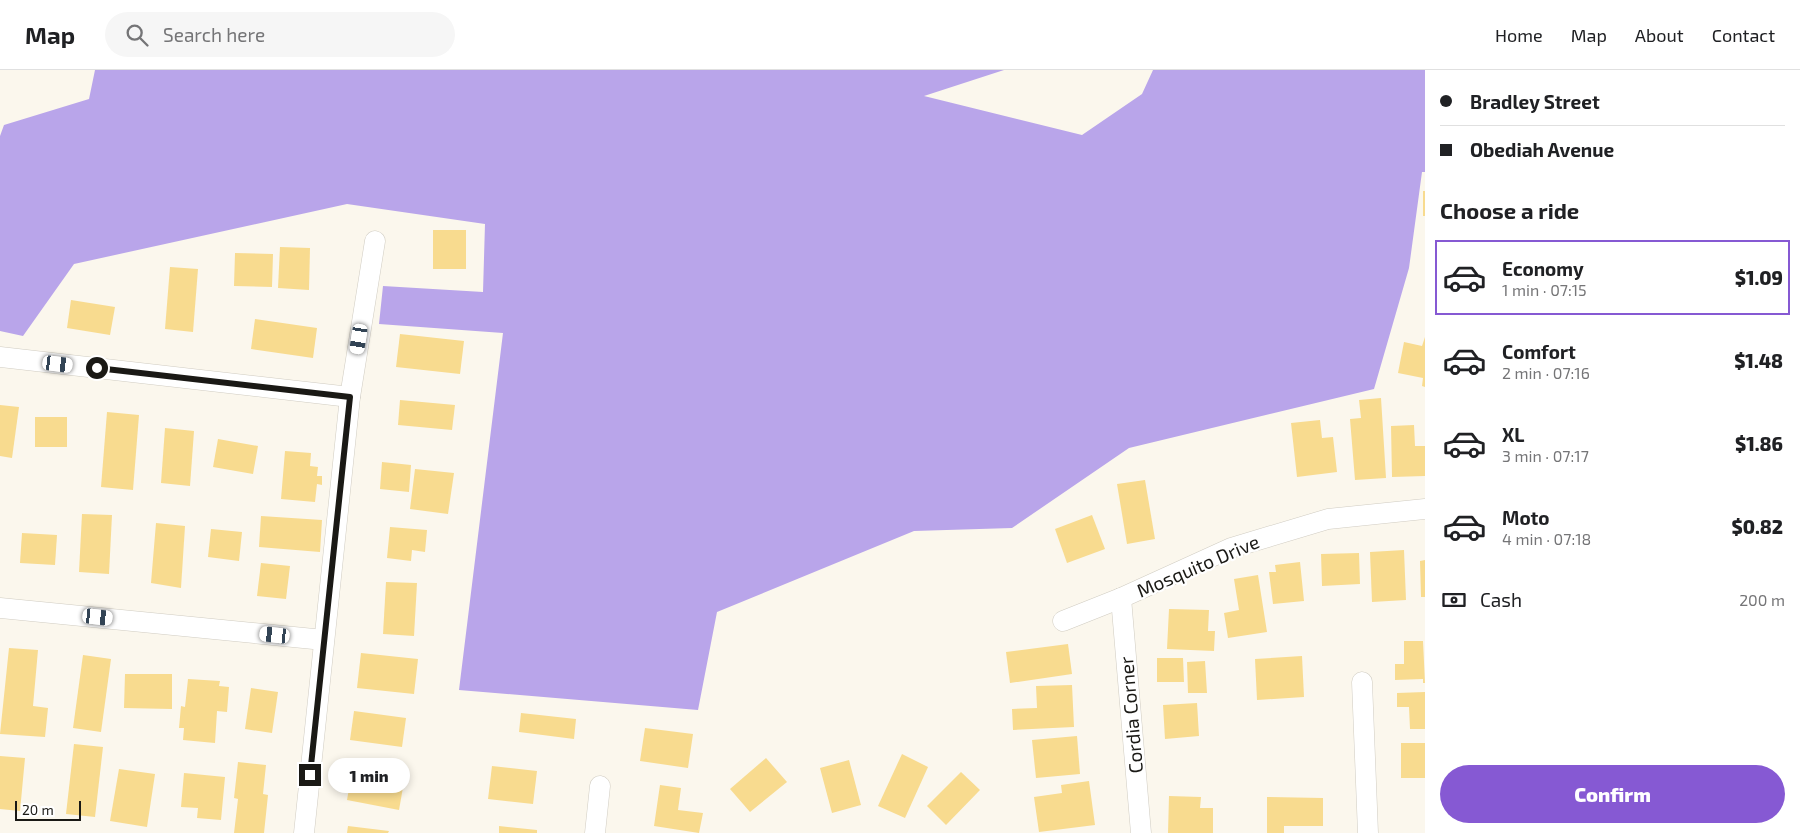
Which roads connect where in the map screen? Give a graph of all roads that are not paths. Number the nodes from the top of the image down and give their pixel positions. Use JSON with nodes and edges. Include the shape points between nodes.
{"nodes":[{"id":1,"x":375,"y":241,"type":"dead end"},
{"id":2,"x":0,"y":357,"type":"edge"},
{"id":3,"x":350,"y":397,"type":"junction"},
{"id":4,"x":1425,"y":508,"type":"edge"},
{"id":5,"x":1121,"y":598,"type":"junction"},
{"id":6,"x":0,"y":608,"type":"edge"},
{"id":7,"x":1063,"y":621,"type":"dead end"},
{"id":8,"x":324,"y":640,"type":"junction"},
{"id":9,"x":1362,"y":682,"type":"dead end"},
{"id":10,"x":600,"y":786,"type":"dead end"},
{"id":11,"x":304,"y":833,"type":"edge"},
{"id":12,"x":595,"y":833,"type":"edge"},
{"id":13,"x":1141,"y":833,"type":"edge"},
{"id":14,"x":1368,"y":833,"type":"edge"}],
"edges":[{"from":1,"to":3,"type":"street"},
{"from":2,"to":3,"type":"street"},
{"from":3,"to":8,"type":"street"},
{"from":4,"to":5,"type":"street","name":"Mosquito Drive","via":[[1328,519],[1231,548]]},
{"from":5,"to":7,"type":"street","name":"Mosquito Drive"},
{"from":5,"to":13,"type":"street","name":"Cordia Corner"},
{"from":6,"to":8,"type":"street"},
{"from":8,"to":11,"type":"street"},
{"from":9,"to":14,"type":"street"},
{"from":10,"to":12,"type":"street"}]}
